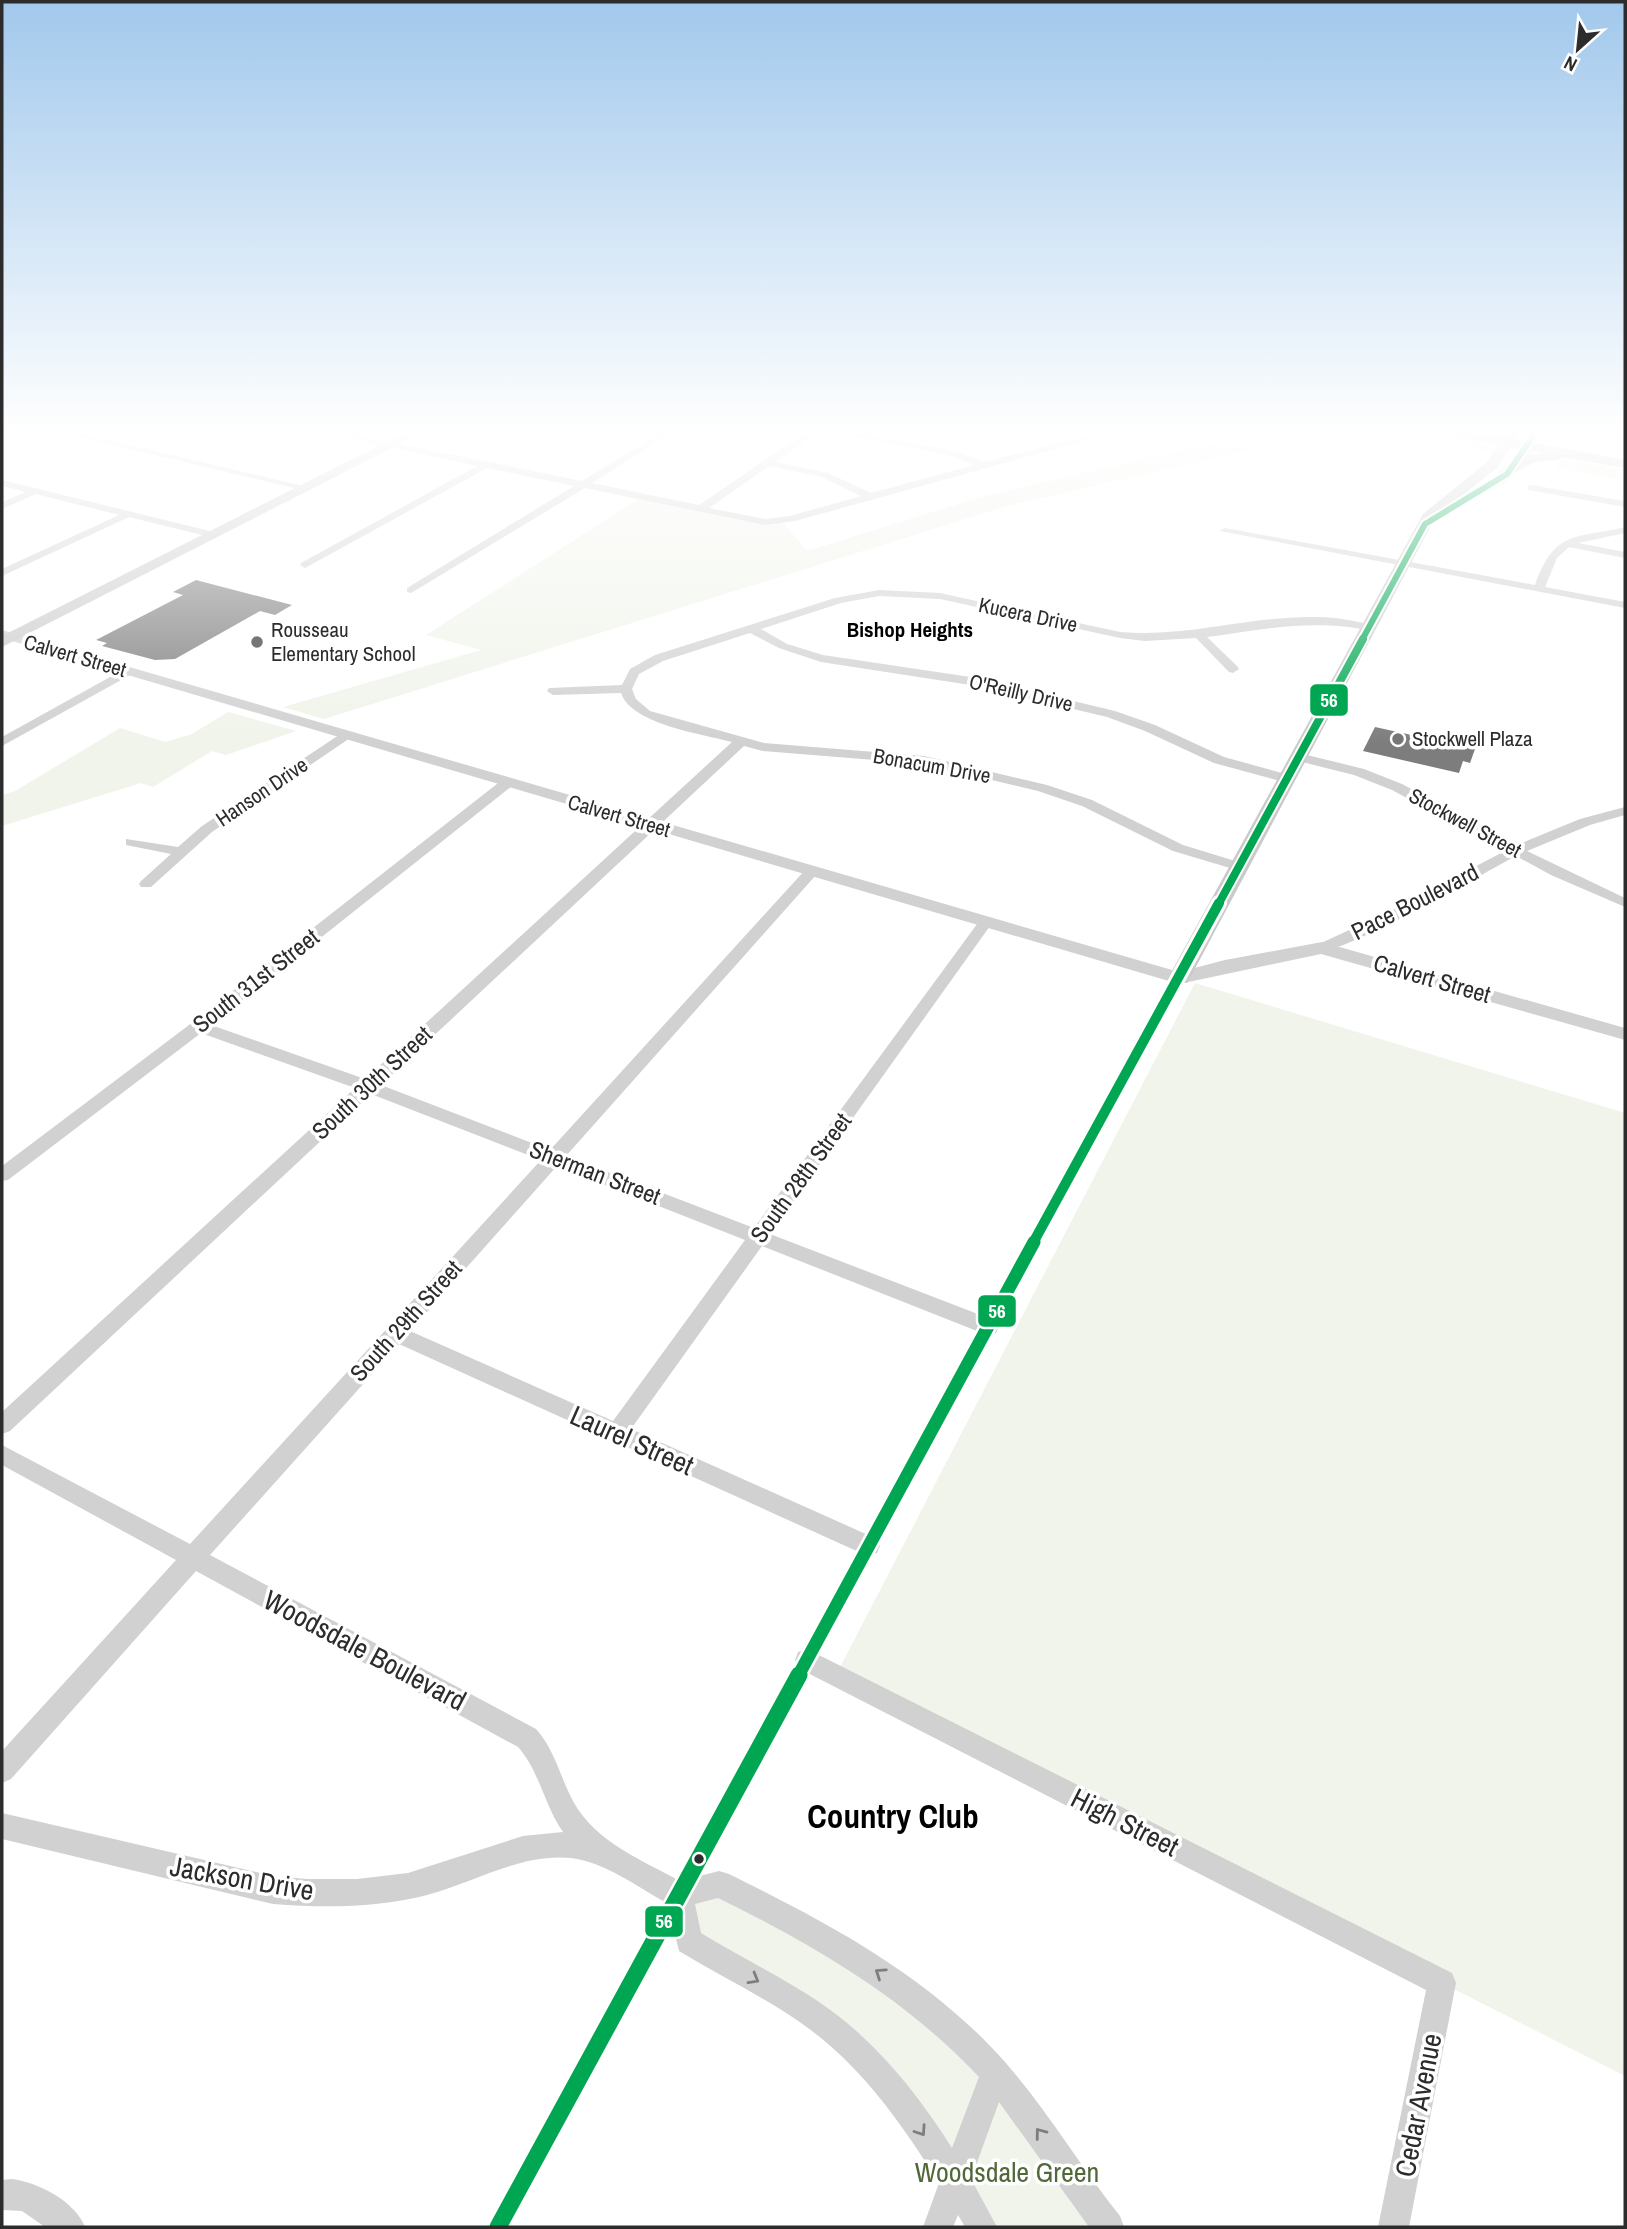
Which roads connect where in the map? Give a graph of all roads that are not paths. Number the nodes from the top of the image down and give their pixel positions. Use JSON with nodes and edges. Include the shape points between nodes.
{"nodes":[{"id":1,"x":81,"y":536,"type":"edge"},
{"id":2,"x":212,"y":536,"type":"edge"},
{"id":3,"x":357,"y":536,"type":"edge"},
{"id":4,"x":499,"y":536,"type":"edge"},
{"id":5,"x":1252,"y":536,"type":"edge"},
{"id":6,"x":1418,"y":536,"type":"edge"},
{"id":7,"x":1600,"y":536,"type":"edge"},
{"id":8,"x":1568,"y":544,"type":"junction"},
{"id":9,"x":1625,"y":555,"type":"edge"},
{"id":10,"x":1403,"y":564,"type":"junction"},
{"id":11,"x":305,"y":565,"type":"dead end"},
{"id":12,"x":2,"y":573,"type":"edge"},
{"id":13,"x":1539,"y":589,"type":"junction"},
{"id":14,"x":411,"y":590,"type":"dead end"},
{"id":15,"x":1625,"y":605,"type":"edge"},
{"id":16,"x":1369,"y":627,"type":"junction"},
{"id":17,"x":750,"y":628,"type":"junction"},
{"id":18,"x":1199,"y":635,"type":"junction"},
{"id":19,"x":5,"y":638,"type":"edge"},
{"id":20,"x":1233,"y":669,"type":"dead end"},
{"id":21,"x":128,"y":671,"type":"junction"},
{"id":22,"x":626,"y":689,"type":"junction"},
{"id":23,"x":553,"y":691,"type":"dead end"},
{"id":24,"x":345,"y":735,"type":"junction"},
{"id":25,"x":741,"y":741,"type":"junction"},
{"id":26,"x":2,"y":742,"type":"edge"},
{"id":27,"x":1299,"y":757,"type":"junction"},
{"id":28,"x":1288,"y":779,"type":"junction"},
{"id":29,"x":507,"y":783,"type":"junction"},
{"id":30,"x":1625,"y":811,"type":"edge"},
{"id":31,"x":651,"y":825,"type":"junction"},
{"id":32,"x":131,"y":842,"type":"dead end"},
{"id":33,"x":1516,"y":850,"type":"junction"},
{"id":34,"x":181,"y":852,"type":"junction"},
{"id":35,"x":1240,"y":867,"type":"junction"},
{"id":36,"x":811,"y":872,"type":"junction"},
{"id":37,"x":146,"y":884,"type":"dead end"},
{"id":38,"x":1625,"y":903,"type":"edge"},
{"id":39,"x":985,"y":923,"type":"junction"},
{"id":40,"x":1198,"y":944,"type":"junction"},
{"id":41,"x":1322,"y":948,"type":"junction"},
{"id":42,"x":1238,"y":964,"type":"junction"},
{"id":43,"x":1179,"y":978,"type":"junction"},
{"id":44,"x":199,"y":1026,"type":"junction"},
{"id":45,"x":1625,"y":1034,"type":"edge"},
{"id":46,"x":368,"y":1086,"type":"junction"},
{"id":47,"x":553,"y":1157,"type":"junction"},
{"id":48,"x":2,"y":1175,"type":"edge"},
{"id":49,"x":758,"y":1236,"type":"junction"},
{"id":50,"x":989,"y":1327,"type":"dead end"},
{"id":51,"x":395,"y":1333,"type":"junction"},
{"id":52,"x":2,"y":1425,"type":"edge"},
{"id":53,"x":616,"y":1433,"type":"junction"},
{"id":54,"x":2,"y":1454,"type":"edge"},
{"id":55,"x":869,"y":1546,"type":"dead end"},
{"id":56,"x":192,"y":1557,"type":"junction"},
{"id":57,"x":807,"y":1660,"type":"dead end"},
{"id":58,"x":2,"y":1770,"type":"edge"},
{"id":59,"x":2,"y":1826,"type":"edge"},
{"id":60,"x":604,"y":1853,"type":"junction"},
{"id":61,"x":679,"y":1895,"type":"junction"},
{"id":62,"x":1442,"y":1983,"type":"joint"},
{"id":63,"x":995,"y":2073,"type":"junction"},
{"id":64,"x":955,"y":2181,"type":"junction"},
{"id":65,"x":2,"y":2195,"type":"edge"},
{"id":66,"x":70,"y":2227,"type":"edge"},
{"id":67,"x":938,"y":2227,"type":"edge"},
{"id":68,"x":982,"y":2227,"type":"edge"},
{"id":69,"x":1110,"y":2227,"type":"edge"},
{"id":70,"x":1394,"y":2227,"type":"edge"}],
"edges":[{"from":1,"to":12,"type":"street"},
{"from":2,"to":19,"type":"main road"},
{"from":3,"to":11,"type":"street"},
{"from":4,"to":14,"type":"street"},
{"from":5,"to":10,"type":"street"},
{"from":6,"to":10,"type":"main road"},
{"from":7,"to":8,"type":"street"},
{"from":8,"to":9,"type":"street"},
{"from":8,"to":13,"type":"street","via":[[1552,557]]},
{"from":10,"to":13,"type":"street"},
{"from":10,"to":16,"type":"main road"},
{"from":13,"to":15,"type":"street"},
{"from":16,"to":18,"type":"street","name":"Kucera Drive","via":[[1306,621]]},
{"from":16,"to":27,"type":"main road"},
{"from":17,"to":18,"type":"street","name":"Kucera Drive","via":[[851,597],[901,592],[1134,637]]},
{"from":17,"to":22,"type":"street","name":"Kucera Drive","via":[[649,662],[634,672]]},
{"from":17,"to":28,"type":"street","name":"O'Reilly Drive","via":[[783,646],[821,658],[967,680],[1111,714],[1219,760]]},
{"from":18,"to":20,"type":"street"},
{"from":19,"to":21,"type":"street","name":"Calvert Street"},
{"from":21,"to":24,"type":"street","name":"Calvert Street"},
{"from":21,"to":26,"type":"street"},
{"from":22,"to":23,"type":"street"},
{"from":22,"to":25,"type":"street","name":"Bonacum Drive","via":[[629,701],[646,714]]},
{"from":24,"to":29,"type":"street","name":"Calvert Street"},
{"from":24,"to":34,"type":"street","name":"Hanson Drive","via":[[227,814]]},
{"from":25,"to":31,"type":"street","name":"South 30th Street"},
{"from":25,"to":35,"type":"street","name":"Bonacum Drive","via":[[779,750],[900,757],[951,765],[1065,795],[1178,848]]},
{"from":27,"to":28,"type":"main road"},
{"from":27,"to":33,"type":"street","name":"Stockwell Street","via":[[1384,782]]},
{"from":28,"to":35,"type":"main road"},
{"from":29,"to":31,"type":"street","name":"Calvert Street"},
{"from":29,"to":44,"type":"street","name":"South 31st Street"},
{"from":30,"to":33,"type":"street","name":"Pace Boulevard","via":[[1556,831]]},
{"from":31,"to":36,"type":"street","name":"Calvert Street"},
{"from":31,"to":46,"type":"street","name":"South 30th Street"},
{"from":32,"to":34,"type":"street"},
{"from":33,"to":38,"type":"street","name":"Stockwell Street"},
{"from":33,"to":41,"type":"street","name":"Pace Boulevard"},
{"from":34,"to":37,"type":"street","name":"Hanson Drive"},
{"from":35,"to":40,"type":"main road"},
{"from":36,"to":39,"type":"street","name":"Calvert Street"},
{"from":36,"to":47,"type":"street","name":"South 29th Street"},
{"from":39,"to":43,"type":"street","name":"Calvert Street"},
{"from":39,"to":49,"type":"street","name":"South 28th Street"},
{"from":40,"to":42,"type":"street","name":"Calvert Street","via":[[1200,956],[1207,961]]},
{"from":40,"to":43,"type":"main road"},
{"from":41,"to":42,"type":"street","name":"Calvert Street"},
{"from":41,"to":45,"type":"street","name":"Calvert Street"},
{"from":42,"to":43,"type":"street","name":"Calvert Street"},
{"from":44,"to":46,"type":"street","name":"Sherman Street"},
{"from":44,"to":48,"type":"street","name":"South 31st Street"},
{"from":46,"to":47,"type":"street","name":"Sherman Street"},
{"from":46,"to":52,"type":"street","name":"South 30th Street"},
{"from":47,"to":49,"type":"street","name":"Sherman Street"},
{"from":47,"to":51,"type":"street","name":"South 29th Street"},
{"from":49,"to":50,"type":"street","name":"Sherman Street"},
{"from":49,"to":53,"type":"street","name":"South 28th Street"},
{"from":51,"to":53,"type":"street","name":"Laurel Street"},
{"from":51,"to":56,"type":"street","name":"South 29th Street"},
{"from":53,"to":55,"type":"street","name":"Laurel Street"},
{"from":54,"to":56,"type":"street","name":"Woodsdale Boulevard"},
{"from":56,"to":58,"type":"street","name":"South 29th Street"},
{"from":56,"to":60,"type":"street","name":"Woodsdale Boulevard","via":[[527,1738],[545,1761],[567,1817]]},
{"from":57,"to":62,"type":"street","name":"High Street"},
{"from":59,"to":60,"type":"street","name":"Jackson Drive","via":[[273,1890],[315,1894],[409,1886],[553,1843]]},
{"from":60,"to":61,"type":"street","name":"Woodsdale Boulevard"},
{"from":63,"to":61,"type":"street","one_way":true,"via":[[911,1994],[840,1947],[719,1884]]},
{"from":61,"to":64,"type":"street","one_way":true,"via":[[689,1941],[835,2031],[876,2072]]},
{"from":62,"to":70,"type":"street","name":"Cedar Avenue"},
{"from":63,"to":64,"type":"street"},
{"from":69,"to":63,"type":"street","one_way":true},
{"from":64,"to":67,"type":"street"},
{"from":64,"to":68,"type":"street"},
{"from":65,"to":66,"type":"street","via":[[29,2196]]}]}
